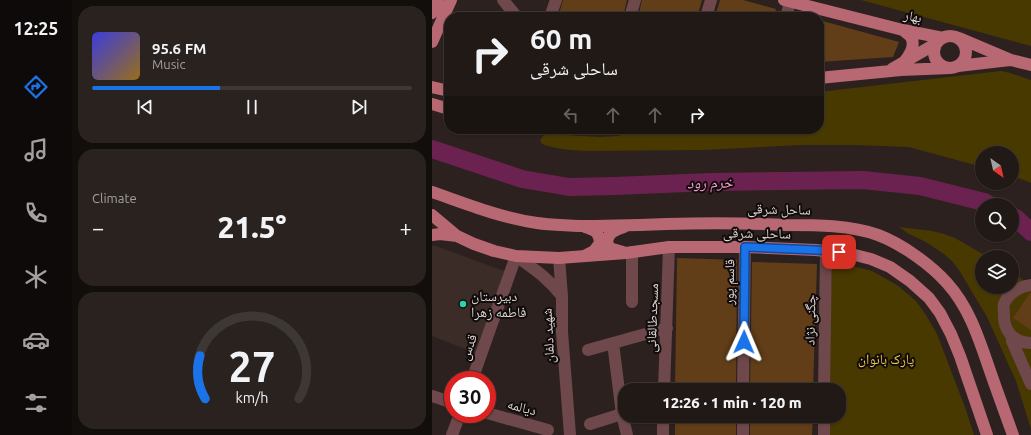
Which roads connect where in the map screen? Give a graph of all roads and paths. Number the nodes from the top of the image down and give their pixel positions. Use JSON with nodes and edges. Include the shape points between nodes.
{"nodes":[{"id":1,"x":438,"y":0,"type":"edge"},
{"id":2,"x":451,"y":0,"type":"edge"},
{"id":3,"x":503,"y":0,"type":"edge"},
{"id":4,"x":556,"y":0,"type":"edge"},
{"id":5,"x":635,"y":0,"type":"edge"},
{"id":6,"x":711,"y":0,"type":"edge"},
{"id":7,"x":787,"y":1,"type":"edge"},
{"id":8,"x":446,"y":12,"type":"edge"},
{"id":9,"x":513,"y":12,"type":"edge"},
{"id":10,"x":552,"y":12,"type":"edge"},
{"id":11,"x":631,"y":12,"type":"edge"},
{"id":12,"x":707,"y":12,"type":"edge"},
{"id":13,"x":786,"y":12,"type":"edge"},
{"id":14,"x":432,"y":13,"type":"edge"},
{"id":15,"x":444,"y":15,"type":"edge"},
{"id":16,"x":903,"y":30,"type":"junction"},
{"id":17,"x":959,"y":38,"type":"junction"},
{"id":18,"x":940,"y":40,"type":"junction"},
{"id":19,"x":432,"y":42,"type":"edge"},
{"id":20,"x":1011,"y":60,"type":"junction"},
{"id":21,"x":903,"y":63,"type":"junction"},
{"id":22,"x":1031,"y":66,"type":"edge"},
{"id":23,"x":954,"y":67,"type":"junction"},
{"id":24,"x":887,"y":72,"type":"junction"},
{"id":25,"x":824,"y":78,"type":"edge"},
{"id":26,"x":432,"y":87,"type":"edge"},
{"id":27,"x":444,"y":90,"type":"edge"},
{"id":28,"x":432,"y":104,"type":"edge"},
{"id":29,"x":444,"y":108,"type":"edge"},
{"id":30,"x":432,"y":192,"type":"edge"},
{"id":31,"x":432,"y":215,"type":"edge"},
{"id":32,"x":578,"y":226,"type":"junction"},
{"id":33,"x":627,"y":226,"type":"junction"},
{"id":34,"x":432,"y":235,"type":"edge"},
{"id":35,"x":457,"y":236,"type":"junction"},
{"id":36,"x":669,"y":247,"type":"junction"},
{"id":37,"x":745,"y":247,"type":"junction"},
{"id":38,"x":826,"y":251,"type":"junction"},
{"id":39,"x":629,"y":252,"type":"junction"},
{"id":40,"x":516,"y":256,"type":"junction"},
{"id":41,"x":583,"y":257,"type":"junction"},
{"id":42,"x":558,"y":258,"type":"junction"},
{"id":43,"x":1031,"y":285,"type":"edge"},
{"id":44,"x":562,"y":296,"type":"junction"},
{"id":45,"x":632,"y":302,"type":"dead end"},
{"id":46,"x":667,"y":328,"type":"junction"},
{"id":47,"x":1012,"y":337,"type":"junction"},
{"id":48,"x":613,"y":343,"type":"junction"},
{"id":49,"x":1031,"y":343,"type":"edge"},
{"id":50,"x":588,"y":350,"type":"dead end"},
{"id":51,"x":475,"y":371,"type":"edge"},
{"id":52,"x":619,"y":383,"type":"edge"},
{"id":53,"x":664,"y":383,"type":"edge"},
{"id":54,"x":743,"y":383,"type":"edge"},
{"id":55,"x":824,"y":383,"type":"edge"},
{"id":56,"x":1031,"y":384,"type":"edge"},
{"id":57,"x":432,"y":396,"type":"edge"},
{"id":58,"x":444,"y":400,"type":"edge"},
{"id":59,"x":618,"y":415,"type":"edge"},
{"id":60,"x":496,"y":416,"type":"edge"},
{"id":61,"x":457,"y":423,"type":"edge"},
{"id":62,"x":625,"y":423,"type":"edge"},
{"id":63,"x":663,"y":423,"type":"edge"},
{"id":64,"x":743,"y":423,"type":"edge"},
{"id":65,"x":824,"y":423,"type":"edge"},
{"id":66,"x":590,"y":424,"type":"dead end"},
{"id":67,"x":548,"y":430,"type":"dead end"},
{"id":68,"x":452,"y":435,"type":"edge"},
{"id":69,"x":570,"y":435,"type":"edge"},
{"id":70,"x":627,"y":435,"type":"edge"},
{"id":71,"x":663,"y":435,"type":"edge"},
{"id":72,"x":743,"y":435,"type":"edge"},
{"id":73,"x":824,"y":435,"type":"edge"},
{"id":74,"x":987,"y":435,"type":"edge"},
{"id":75,"x":1013,"y":435,"type":"edge"}],
"edges":[{"from":1,"to":14,"type":"main road"},
{"from":2,"to":8,"type":"main road"},
{"from":3,"to":9,"type":"street"},
{"from":4,"to":10,"type":"street"},
{"from":5,"to":11,"type":"street"},
{"from":6,"to":12,"type":"street"},
{"from":7,"to":13,"type":"street"},
{"from":7,"to":16,"type":"main road","name":"بهار"},
{"from":15,"to":19,"type":"main road"},
{"from":16,"to":18,"type":"main road","name":"بهار"},
{"from":16,"to":21,"type":"main road","via":[[911,38],[912,46]]},
{"from":17,"to":18,"type":"main road","via":[[951,36]]},
{"from":17,"to":20,"type":"main road"},
{"from":17,"to":23,"type":"main road","via":[[965,44],[967,52],[964,60]]},
{"from":18,"to":21,"type":"main road"},
{"from":18,"to":23,"type":"main road","via":[[934,51],[936,59],[942,65]]},
{"from":20,"to":22,"type":"main road"},
{"from":20,"to":23,"type":"main road"},
{"from":21,"to":24,"type":"main road"},
{"from":23,"to":24,"type":"main road"},
{"from":24,"to":25,"type":"main road"},
{"from":26,"to":27,"type":"main road"},
{"from":28,"to":29,"type":"main road"},
{"from":30,"to":32,"type":"main road","name":"ساحل شرقی","via":[[509,218]]},
{"from":31,"to":35,"type":"main road","name":"ساحلی شرقی"},
{"from":32,"to":33,"type":"main road","name":"ساحل شرقی"},
{"from":32,"to":41,"type":"main road","via":[[590,228],[599,236],[600,243],[594,251]]},
{"from":33,"to":39,"type":"main road","via":[[608,236],[606,242],[609,248]]},
{"from":33,"to":75,"type":"main road","name":"ساحل شرقی","via":[[736,223],[818,225],[855,229],[878,235],[905,248],[948,284],[963,307],[972,323]]},
{"from":34,"to":35,"type":"main road"},
{"from":35,"to":40,"type":"main road","name":"ساحلی شرقی","via":[[494,251]]},
{"from":36,"to":37,"type":"main road","name":"ساحلی شرقی"},
{"from":36,"to":39,"type":"main road","name":"ساحلی شرقی"},
{"from":36,"to":46,"type":"street","name":"مسجدطالقانی"},
{"from":37,"to":38,"type":"main road","name":"ساحلی شرقی"},
{"from":37,"to":54,"type":"street","name":"قاسم پور"},
{"from":38,"to":55,"type":"street","name":"چگنی نژاد"},
{"from":38,"to":74,"type":"main road","name":"ساحلی شرقی","via":[[851,254],[890,267],[929,298],[951,334]]},
{"from":39,"to":41,"type":"main road","name":"ساحلی شرقی"},
{"from":39,"to":45,"type":"street"},
{"from":40,"to":42,"type":"main road","name":"ساحلی شرقی"},
{"from":40,"to":44,"type":"street","name":"شهید دلفان","via":[[541,274]]},
{"from":40,"to":51,"type":"street","name":"قدس"},
{"from":41,"to":42,"type":"main road","name":"ساحلی شرقی"},
{"from":42,"to":44,"type":"street"},
{"from":43,"to":47,"type":"street","via":[[1014,292],[1004,304],[1003,316]]},
{"from":44,"to":69,"type":"street","name":"شهید دلفان","via":[[562,332]]},
{"from":46,"to":48,"type":"street"},
{"from":46,"to":53,"type":"street","name":"مسجدطالقانی"},
{"from":47,"to":49,"type":"street","via":[[1020,342]]},
{"from":47,"to":56,"type":"street"},
{"from":48,"to":50,"type":"street"},
{"from":48,"to":52,"type":"street"},
{"from":57,"to":58,"type":"street"},
{"from":59,"to":66,"type":"street"},
{"from":60,"to":67,"type":"street","name":"دیالمه"},
{"from":61,"to":68,"type":"street"},
{"from":62,"to":70,"type":"street"},
{"from":63,"to":71,"type":"street"},
{"from":64,"to":72,"type":"street"},
{"from":65,"to":73,"type":"street"}]}
